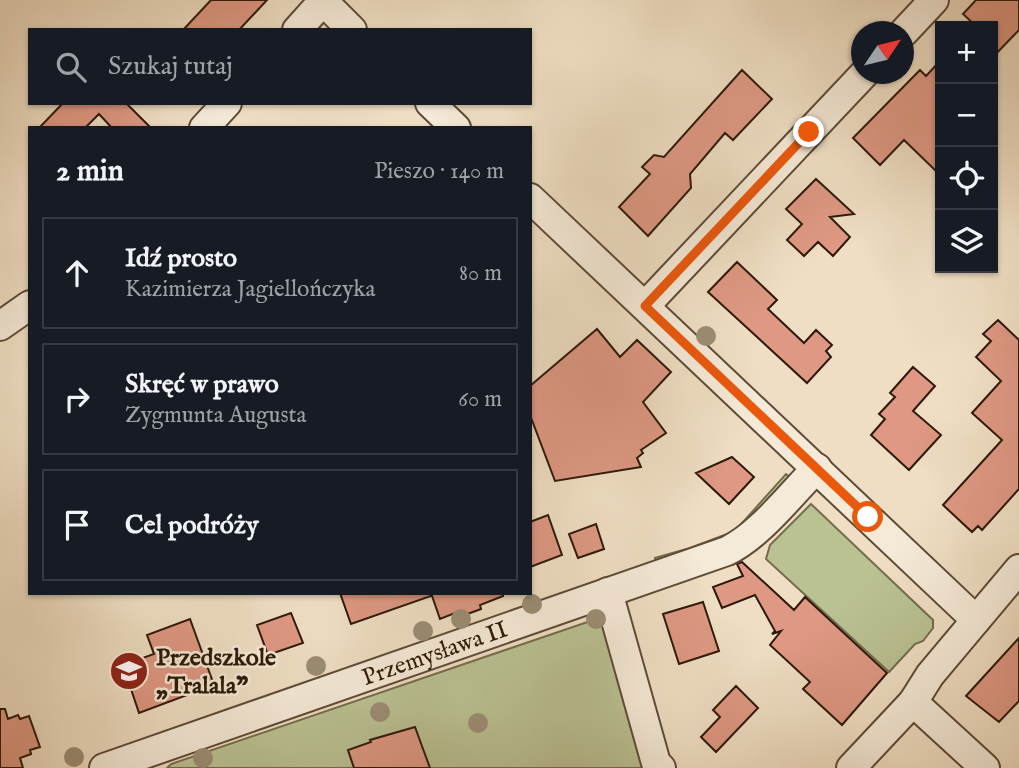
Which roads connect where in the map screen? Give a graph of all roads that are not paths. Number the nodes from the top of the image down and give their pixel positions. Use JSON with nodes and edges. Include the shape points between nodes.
{"nodes":[{"id":1,"x":323,"y":0,"type":"edge"},
{"id":2,"x":934,"y":0,"type":"edge"},
{"id":3,"x":914,"y":21,"type":"edge"},
{"id":4,"x":299,"y":28,"type":"edge"},
{"id":5,"x":350,"y":28,"type":"edge"},
{"id":6,"x":855,"y":84,"type":"edge"},
{"id":7,"x":225,"y":105,"type":"edge"},
{"id":8,"x":432,"y":105,"type":"edge"},
{"id":9,"x":206,"y":126,"type":"edge"},
{"id":10,"x":454,"y":126,"type":"edge"},
{"id":11,"x":532,"y":200,"type":"edge"},
{"id":12,"x":28,"y":305,"type":"edge"},
{"id":13,"x":645,"y":306,"type":"junction"},
{"id":14,"x":0,"y":326,"type":"edge"},
{"id":15,"x":817,"y":468,"type":"junction"},
{"id":16,"x":1019,"y":569,"type":"edge"},
{"id":17,"x":608,"y":592,"type":"junction"},
{"id":18,"x":976,"y":620,"type":"junction"},
{"id":19,"x":913,"y":702,"type":"junction"},
{"id":20,"x":104,"y":768,"type":"edge"},
{"id":21,"x":661,"y":768,"type":"edge"},
{"id":22,"x":851,"y":768,"type":"edge"},
{"id":23,"x":985,"y":768,"type":"edge"}],
"edges":[{"from":1,"to":4,"type":"street"},
{"from":1,"to":5,"type":"street"},
{"from":2,"to":3,"type":"street"},
{"from":6,"to":13,"type":"street"},
{"from":7,"to":9,"type":"street"},
{"from":8,"to":10,"type":"street"},
{"from":11,"to":13,"type":"street"},
{"from":12,"to":14,"type":"street"},
{"from":13,"to":15,"type":"street"},
{"from":15,"to":17,"type":"street","name":"Przemysława II","via":[[740,544]]},
{"from":15,"to":18,"type":"street"},
{"from":16,"to":18,"type":"street"},
{"from":17,"to":20,"type":"street","name":"Przemysława II"},
{"from":17,"to":21,"type":"street"},
{"from":18,"to":19,"type":"street"},
{"from":19,"to":22,"type":"street"},
{"from":19,"to":23,"type":"street"}]}
